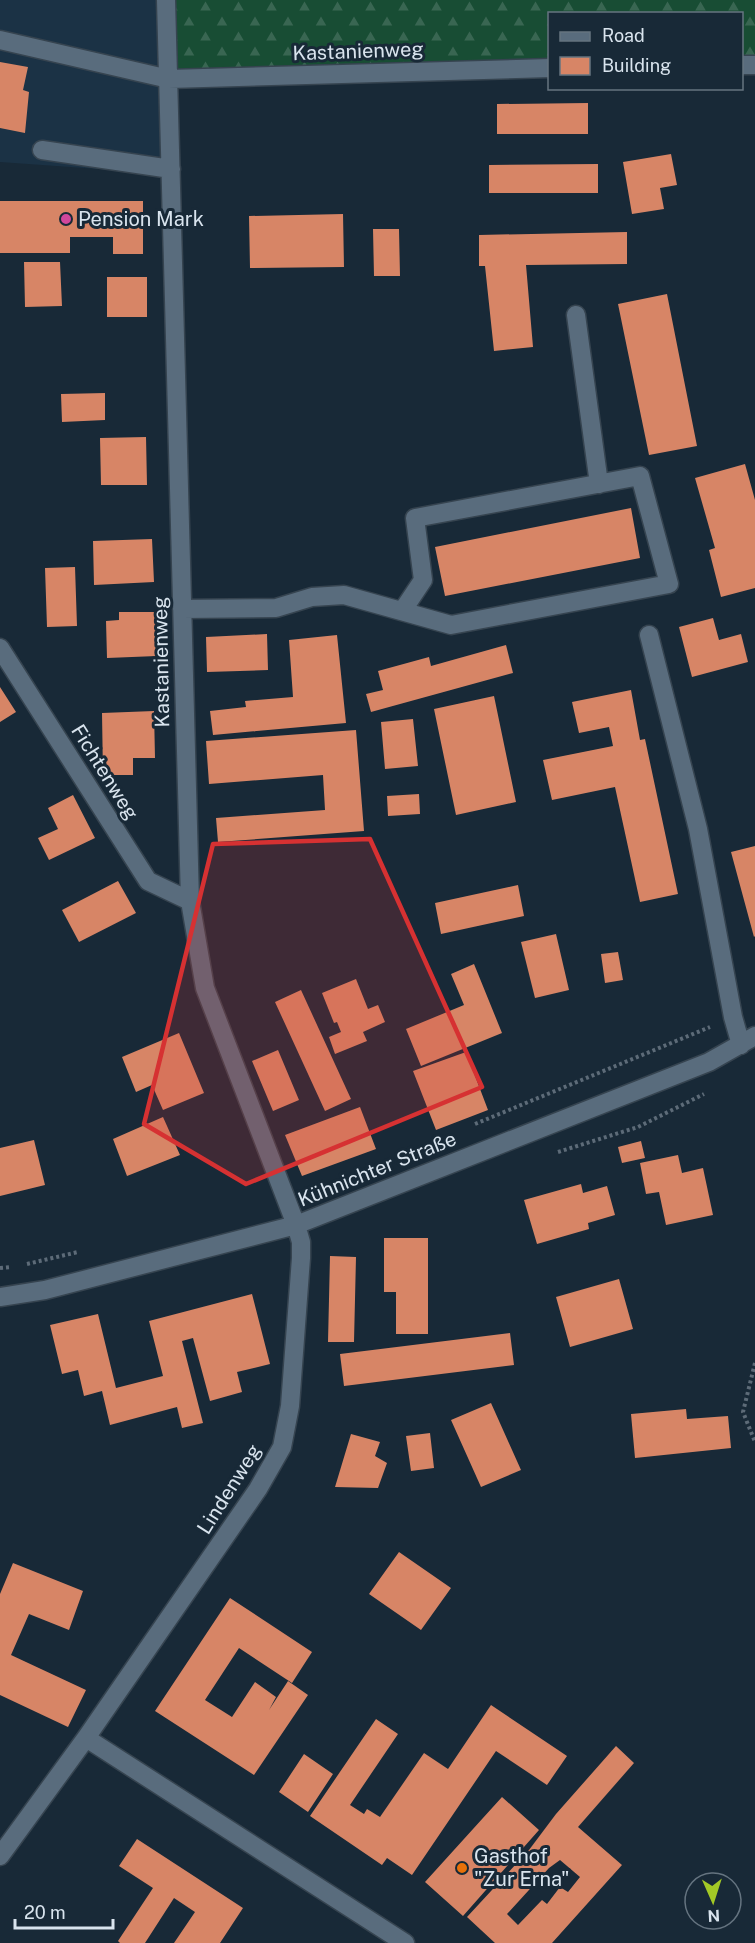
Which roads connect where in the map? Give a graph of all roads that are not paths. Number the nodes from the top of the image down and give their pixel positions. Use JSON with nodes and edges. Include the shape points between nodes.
{"nodes":[{"id":1,"x":166,"y":0,"type":"edge"},
{"id":2,"x":0,"y":40,"type":"edge"},
{"id":3,"x":548,"y":68,"type":"edge"},
{"id":4,"x":169,"y":79,"type":"junction"},
{"id":5,"x":42,"y":150,"type":"dead end"},
{"id":6,"x":171,"y":169,"type":"junction"},
{"id":7,"x":576,"y":315,"type":"dead end"},
{"id":8,"x":598,"y":484,"type":"junction"},
{"id":9,"x":182,"y":609,"type":"junction"},
{"id":10,"x":403,"y":610,"type":"junction"},
{"id":11,"x":649,"y":635,"type":"dead end"},
{"id":12,"x":0,"y":648,"type":"edge"},
{"id":13,"x":190,"y":901,"type":"junction"},
{"id":14,"x":748,"y":1040,"type":"edge"},
{"id":15,"x":296,"y":1225,"type":"junction"},
{"id":16,"x":0,"y":1297,"type":"edge"},
{"id":17,"x":86,"y":1738,"type":"junction"},
{"id":18,"x":0,"y":1856,"type":"edge"},
{"id":19,"x":405,"y":1943,"type":"edge"}],
"edges":[{"from":1,"to":4,"type":"street","name":"Kastanienweg"},
{"from":2,"to":4,"type":"street"},
{"from":3,"to":4,"type":"street","name":"Kastanienweg"},
{"from":4,"to":6,"type":"street","name":"Kastanienweg"},
{"from":5,"to":6,"type":"street"},
{"from":6,"to":9,"type":"street","name":"Kastanienweg"},
{"from":7,"to":8,"type":"street"},
{"from":8,"to":10,"type":"street","via":[[415,518],[423,580]]},
{"from":8,"to":10,"type":"street","via":[[640,476],[669,584],[451,625]]},
{"from":9,"to":10,"type":"street","via":[[276,608],[312,597],[344,595]]},
{"from":9,"to":13,"type":"street","name":"Kastanienweg"},
{"from":11,"to":14,"type":"street","via":[[698,829],[733,1017]]},
{"from":12,"to":13,"type":"street","name":"Fichtenweg","via":[[148,881]]},
{"from":13,"to":15,"type":"street","name":"Kastanienweg","via":[[205,988]]},
{"from":14,"to":15,"type":"street","name":"Kühnichter Straße","via":[[710,1062]]},
{"from":15,"to":16,"type":"street","name":"Kühnichter Straße","via":[[45,1290]]},
{"from":15,"to":17,"type":"street","name":"Lindenweg","via":[[301,1258],[299,1297],[290,1406],[282,1446],[220,1546]]},
{"from":17,"to":18,"type":"street","name":"Lindenweg"},
{"from":17,"to":19,"type":"street"}]}
